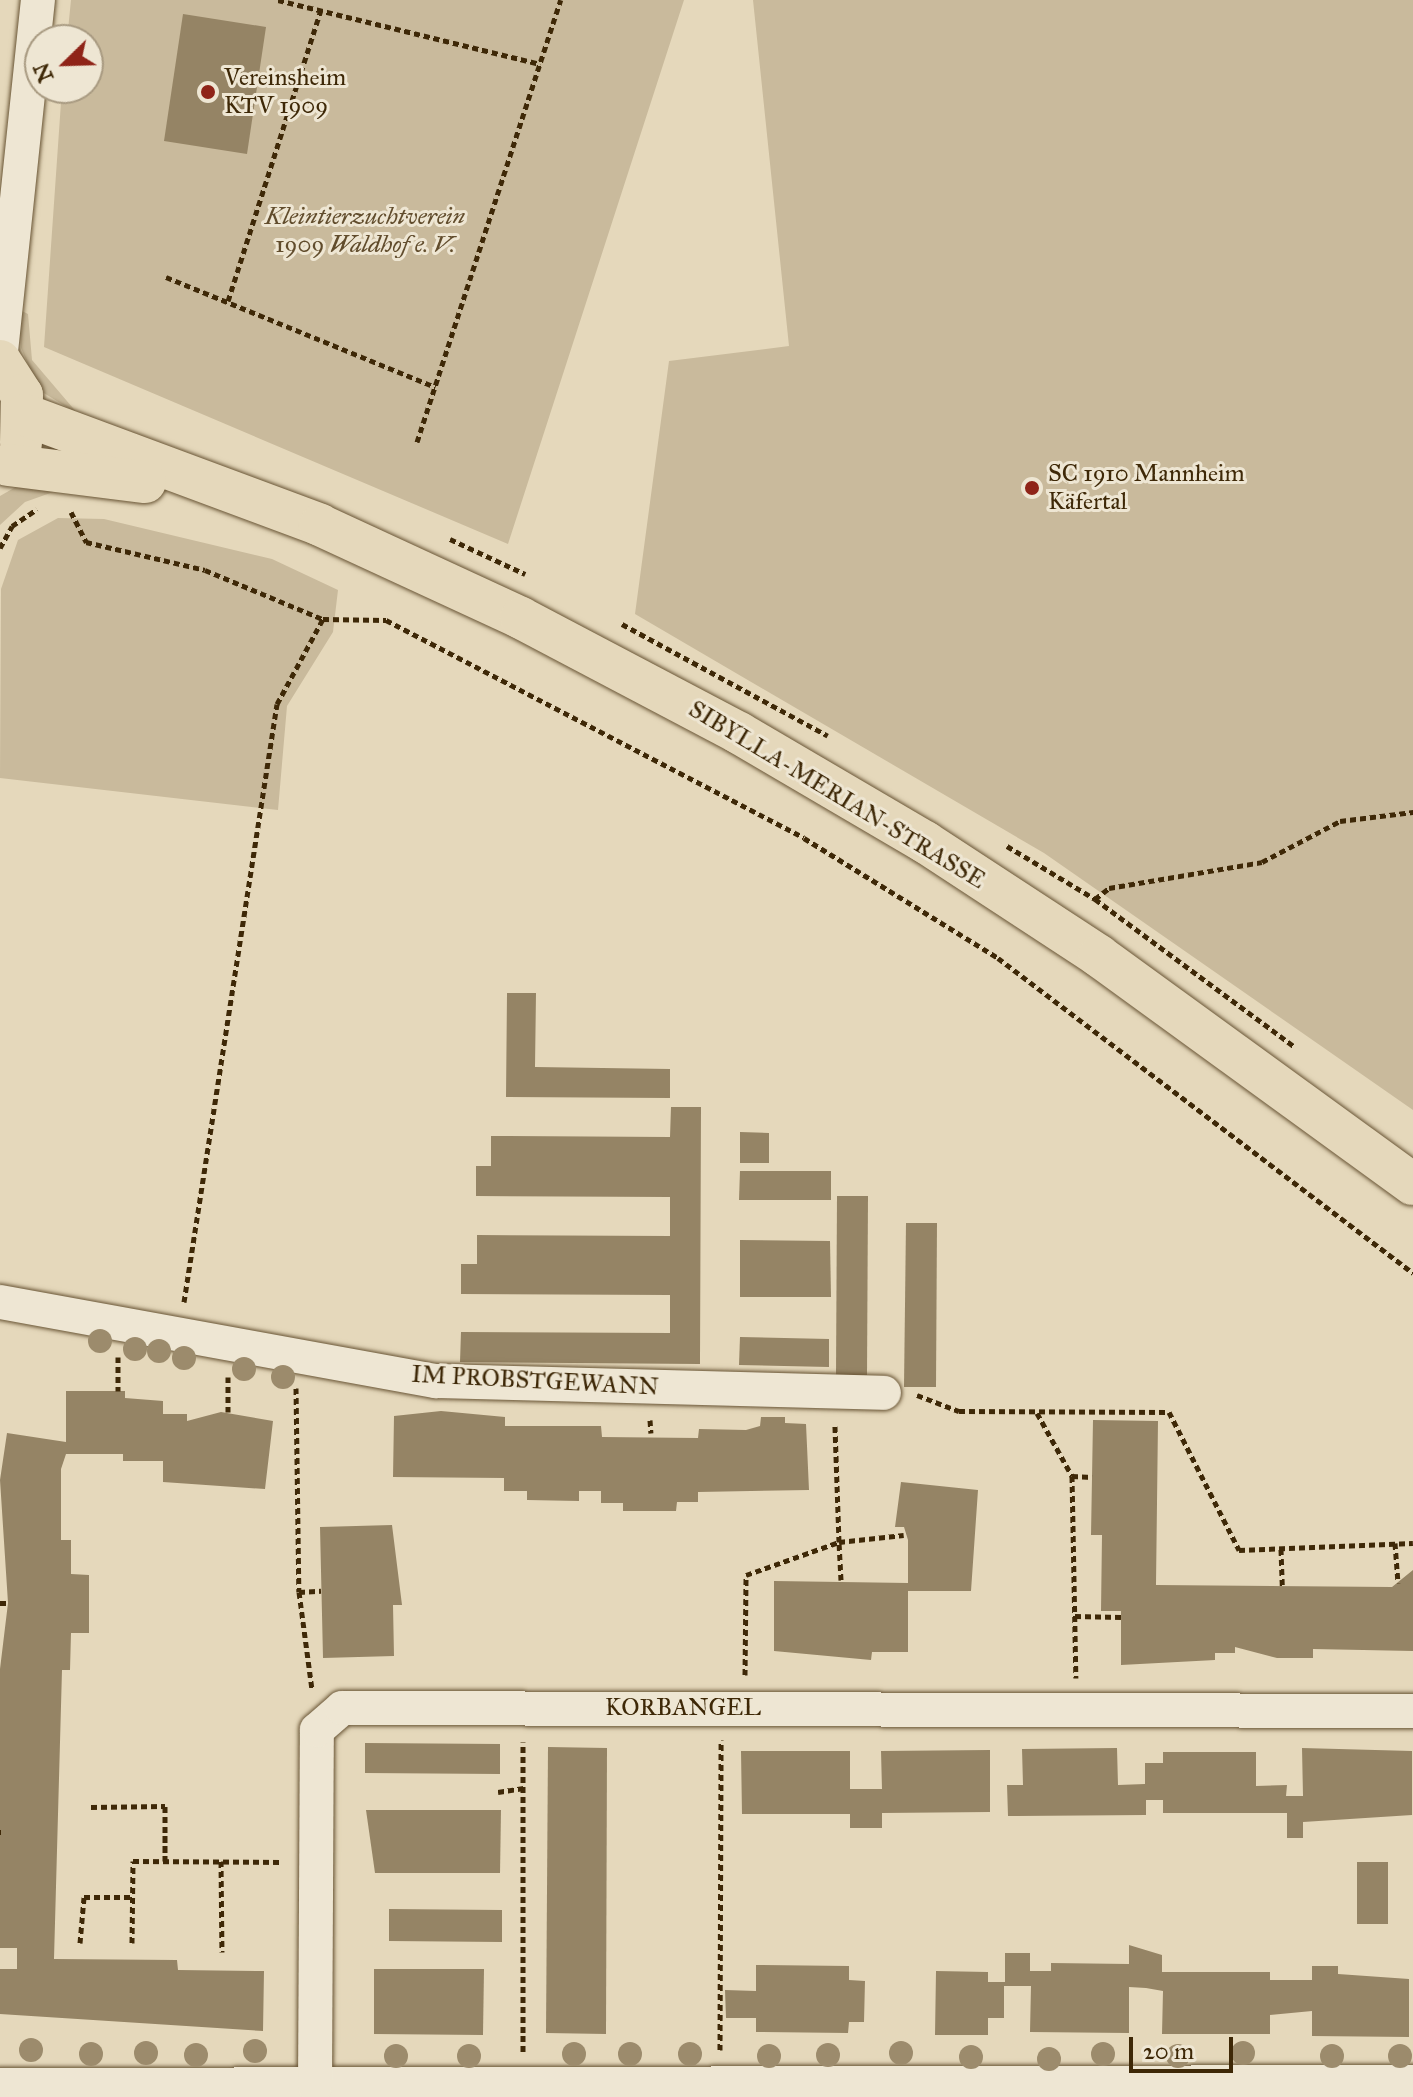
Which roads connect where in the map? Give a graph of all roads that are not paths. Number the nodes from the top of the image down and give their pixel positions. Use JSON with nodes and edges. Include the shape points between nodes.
{"nodes":[{"id":1,"x":38,"y":0,"type":"edge"},
{"id":2,"x":16,"y":164,"type":"junction"},
{"id":3,"x":0,"y":206,"type":"edge"},
{"id":4,"x":0,"y":361,"type":"edge"},
{"id":5,"x":25,"y":415,"type":"junction"},
{"id":6,"x":4,"y":470,"type":"edge"},
{"id":7,"x":214,"y":491,"type":"junction"},
{"id":8,"x":1413,"y":1184,"type":"edge"},
{"id":9,"x":0,"y":1302,"type":"edge"},
{"id":10,"x":884,"y":1393,"type":"road end"},
{"id":11,"x":1413,"y":1711,"type":"edge"},
{"id":12,"x":1413,"y":2082,"type":"edge"},
{"id":13,"x":0,"y":2085,"type":"edge"},
{"id":14,"x":315,"y":2086,"type":"junction"}],
"edges":[{"from":1,"to":2,"type":"street"},
{"from":2,"to":3,"type":"street"},
{"from":2,"to":4,"type":"street"},
{"from":4,"to":5,"type":"main road"},
{"from":5,"to":6,"type":"main road"},
{"from":5,"to":7,"type":"main road","name":"SIBYLLA-MERIAN-STRASSE"},
{"from":6,"to":7,"type":"main road","name":"SIBYLLA-MERIAN-STRASSE"},
{"from":7,"to":8,"type":"main road","name":"SIBYLLA-MERIAN-STRASSE","via":[[334,532],[521,618],[739,733],[1099,956]]},
{"from":9,"to":10,"type":"street","name":"IM PROBSTGEWANN","via":[[179,1330],[436,1381]]},
{"from":11,"to":14,"type":"street","name":"KORBANGEL","via":[[342,1708],[317,1730]]},
{"from":12,"to":14,"type":"street"},
{"from":13,"to":14,"type":"street"}]}
